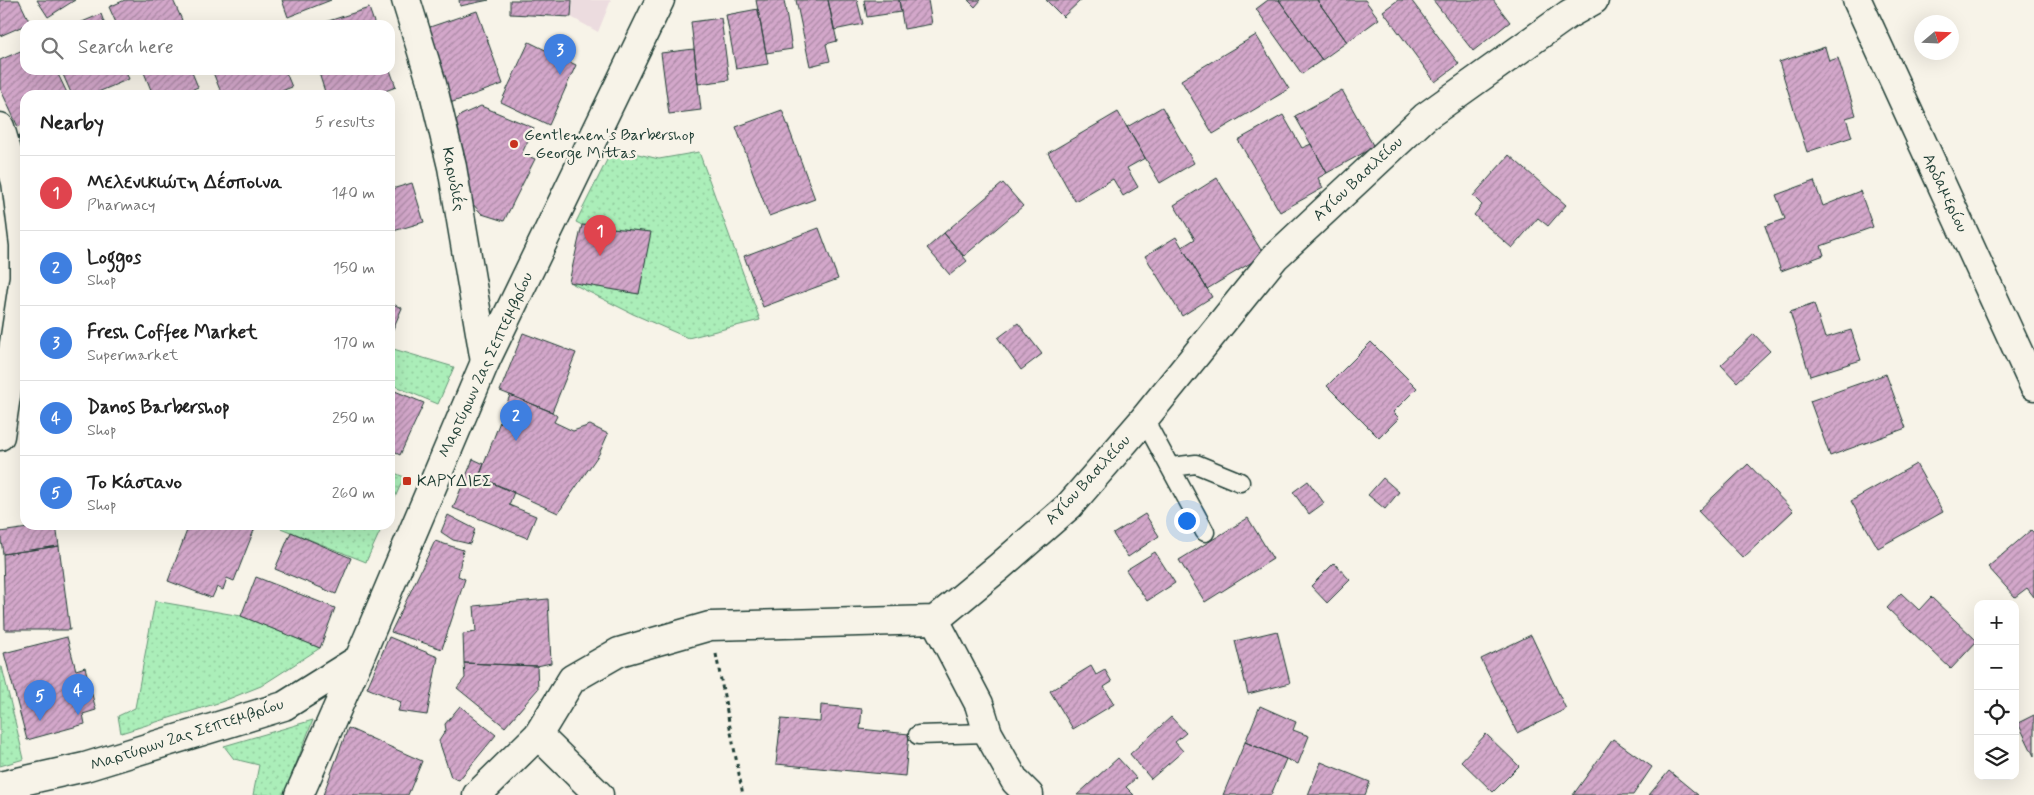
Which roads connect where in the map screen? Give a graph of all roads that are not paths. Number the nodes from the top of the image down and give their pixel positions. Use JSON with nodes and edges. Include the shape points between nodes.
{"nodes":[{"id":1,"x":406,"y":0,"type":"edge"},
{"id":2,"x":660,"y":0,"type":"edge"},
{"id":3,"x":1594,"y":0,"type":"edge"},
{"id":4,"x":1856,"y":0,"type":"edge"},
{"id":5,"x":0,"y":127,"type":"edge"},
{"id":6,"x":20,"y":214,"type":"edge"},
{"id":7,"x":20,"y":331,"type":"edge"},
{"id":8,"x":19,"y":345,"type":"edge"},
{"id":9,"x":485,"y":362,"type":"junction"},
{"id":10,"x":2034,"y":386,"type":"edge"},
{"id":11,"x":1144,"y":419,"type":"junction"},
{"id":12,"x":0,"y":436,"type":"edge"},
{"id":13,"x":1171,"y":467,"type":"junction"},
{"id":14,"x":1240,"y":482,"type":"dead end"},
{"id":15,"x":1205,"y":532,"type":"dead end"},
{"id":16,"x":935,"y":620,"type":"junction"},
{"id":17,"x":358,"y":659,"type":"junction"},
{"id":18,"x":988,"y":733,"type":"junction"},
{"id":19,"x":538,"y":735,"type":"junction"},
{"id":20,"x":918,"y":735,"type":"dead end"},
{"id":21,"x":0,"y":786,"type":"edge"},
{"id":22,"x":299,"y":795,"type":"edge"},
{"id":23,"x":477,"y":795,"type":"edge"},
{"id":24,"x":599,"y":795,"type":"edge"},
{"id":25,"x":1029,"y":795,"type":"edge"}],
"edges":[{"from":1,"to":9,"type":"street","name":"Καρυδιές","via":[[432,84],[452,167]]},
{"from":2,"to":9,"type":"street","name":"Μαρτύρων 2ας Σεπτεμβρίου"},
{"from":3,"to":11,"type":"street","name":"Αγίου Βασιλείου","via":[[1569,14],[1418,124],[1275,257]]},
{"from":4,"to":10,"type":"street","name":"Αρδαμερίου"},
{"from":5,"to":6,"type":"street","via":[[16,182]]},
{"from":7,"to":8,"type":"street"},
{"from":8,"to":12,"type":"street"},
{"from":9,"to":17,"type":"street","name":"Μαρτύρων 2ας Σεπτεμβρίου"},
{"from":11,"to":13,"type":"lane"},
{"from":11,"to":16,"type":"street","name":"Αγίου Βασιλείου","via":[[1069,506]]},
{"from":13,"to":14,"type":"lane","via":[[1196,464]]},
{"from":13,"to":15,"type":"lane"},
{"from":16,"to":18,"type":"street","via":[[979,704]]},
{"from":16,"to":19,"type":"street","via":[[710,626],[619,652],[572,679]]},
{"from":17,"to":21,"type":"street","name":"Μαρτύρων 2ας Σεπτεμβρίου","via":[[284,706],[85,767]]},
{"from":17,"to":22,"type":"street"},
{"from":18,"to":20,"type":"lane"},
{"from":18,"to":25,"type":"street","via":[[1015,781]]},
{"from":19,"to":23,"type":"street"},
{"from":19,"to":24,"type":"street"}]}
